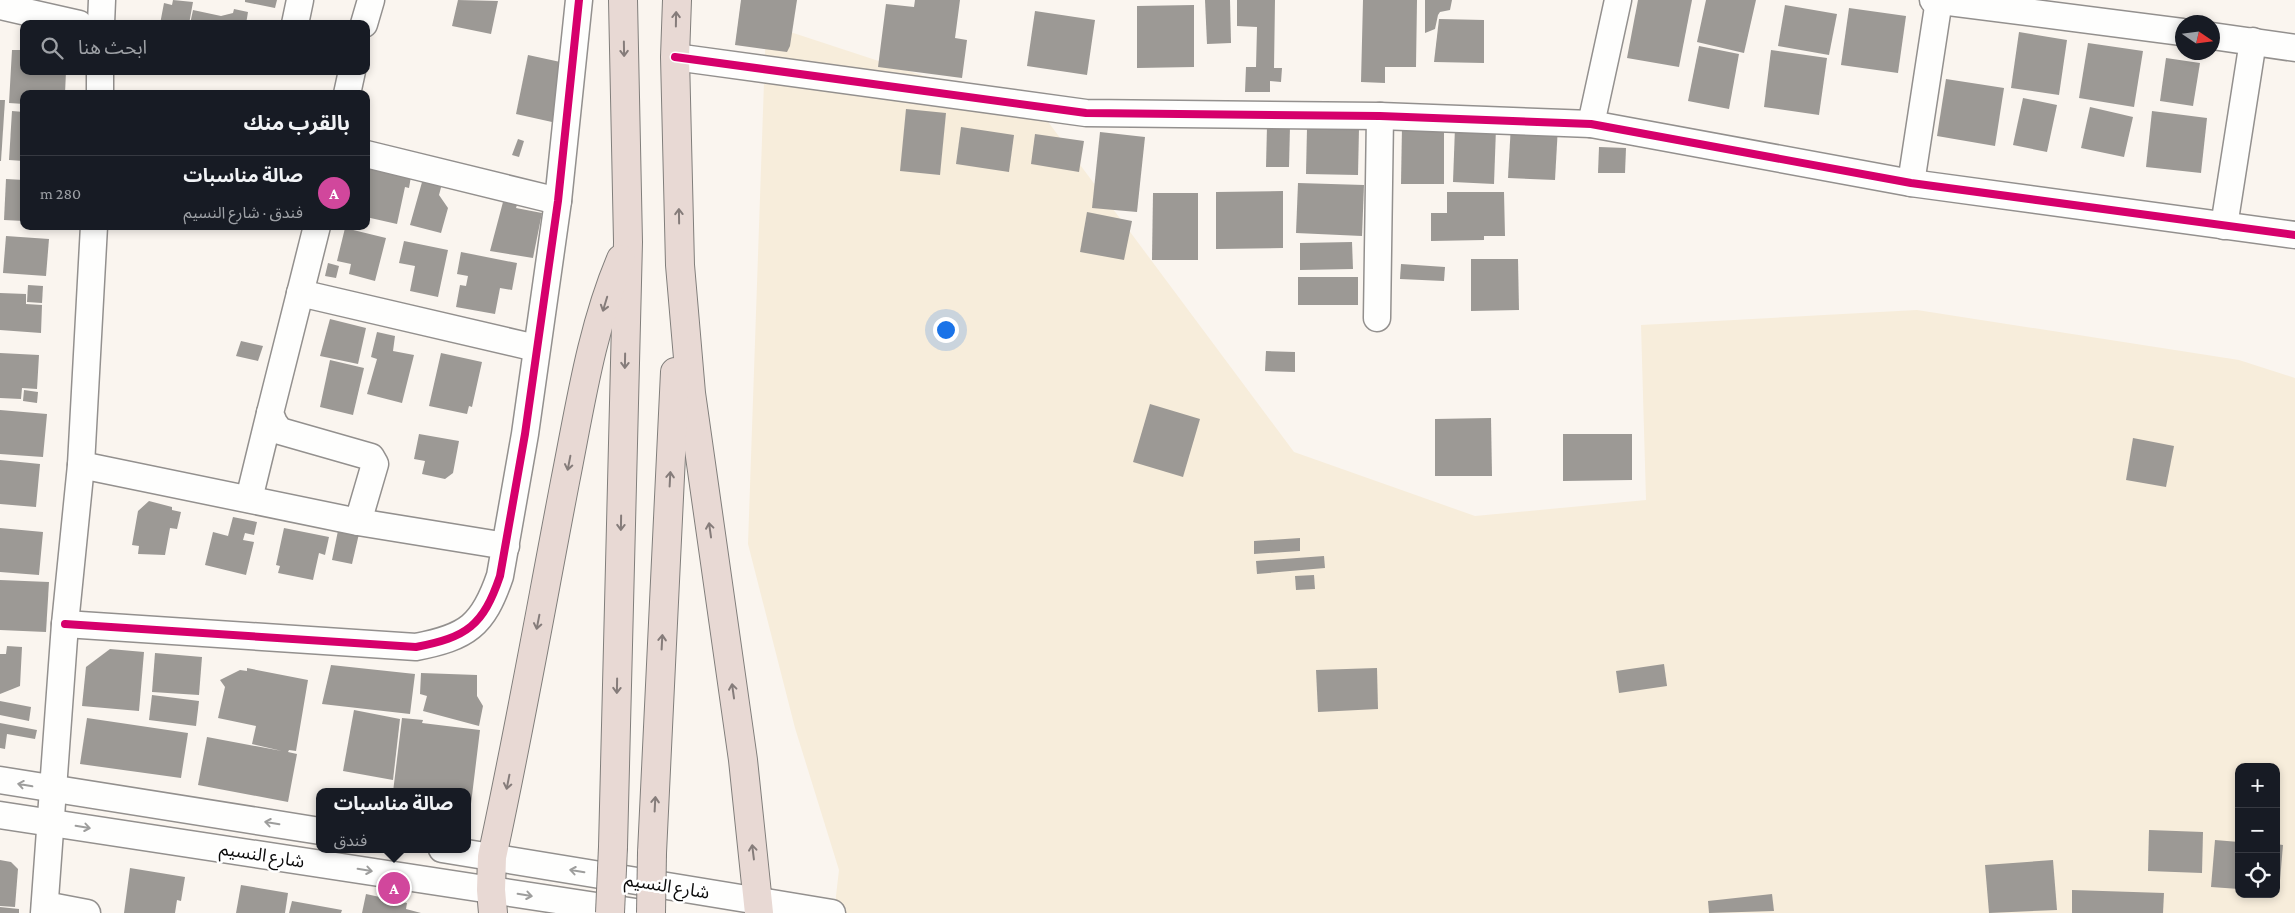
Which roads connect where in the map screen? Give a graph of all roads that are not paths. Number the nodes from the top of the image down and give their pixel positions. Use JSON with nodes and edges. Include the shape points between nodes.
{"nodes":[{"id":1,"x":102,"y":0,"type":"edge"},
{"id":2,"x":300,"y":0,"type":"edge"},
{"id":3,"x":371,"y":0,"type":"edge"},
{"id":4,"x":579,"y":0,"type":"edge"},
{"id":5,"x":623,"y":0,"type":"edge"},
{"id":6,"x":677,"y":0,"type":"edge"},
{"id":7,"x":1618,"y":0,"type":"edge"},
{"id":8,"x":1937,"y":0,"type":"edge"},
{"id":9,"x":0,"y":6,"type":"edge"},
{"id":10,"x":61,"y":20,"type":"edge"},
{"id":11,"x":101,"y":20,"type":"edge"},
{"id":12,"x":296,"y":20,"type":"edge"},
{"id":13,"x":365,"y":20,"type":"edge"},
{"id":14,"x":2175,"y":31,"type":"edge"},
{"id":15,"x":2220,"y":37,"type":"edge"},
{"id":16,"x":2253,"y":41,"type":"junction"},
{"id":17,"x":2295,"y":48,"type":"edge"},
{"id":18,"x":676,"y":57,"type":"junction"},
{"id":19,"x":100,"y":75,"type":"edge"},
{"id":20,"x":351,"y":75,"type":"edge"},
{"id":21,"x":100,"y":90,"type":"edge"},
{"id":22,"x":348,"y":90,"type":"edge"},
{"id":23,"x":1380,"y":116,"type":"junction"},
{"id":24,"x":1591,"y":124,"type":"junction"},
{"id":25,"x":370,"y":155,"type":"edge"},
{"id":26,"x":1911,"y":183,"type":"junction"},
{"id":27,"x":558,"y":201,"type":"junction"},
{"id":28,"x":2224,"y":226,"type":"junction"},
{"id":29,"x":94,"y":230,"type":"edge"},
{"id":30,"x":316,"y":230,"type":"edge"},
{"id":31,"x":2295,"y":235,"type":"edge"},
{"id":32,"x":628,"y":242,"type":"junction"},
{"id":33,"x":680,"y":265,"type":"junction"},
{"id":34,"x":300,"y":293,"type":"junction"},
{"id":35,"x":1377,"y":318,"type":"dead end"},
{"id":36,"x":536,"y":348,"type":"junction"},
{"id":37,"x":270,"y":413,"type":"junction"},
{"id":38,"x":81,"y":465,"type":"junction"},
{"id":39,"x":249,"y":499,"type":"junction"},
{"id":40,"x":358,"y":522,"type":"junction"},
{"id":41,"x":506,"y":546,"type":"junction"},
{"id":42,"x":65,"y":624,"type":"junction"},
{"id":43,"x":0,"y":780,"type":"edge"},
{"id":44,"x":54,"y":789,"type":"junction"},
{"id":45,"x":0,"y":815,"type":"edge"},
{"id":46,"x":50,"y":822,"type":"junction"},
{"id":47,"x":316,"y":829,"type":"edge"},
{"id":48,"x":467,"y":853,"type":"edge"},
{"id":49,"x":492,"y":857,"type":"junction"},
{"id":50,"x":492,"y":901,"type":"edge"},
{"id":51,"x":759,"y":907,"type":"edge"},
{"id":52,"x":44,"y":909,"type":"edge"},
{"id":53,"x":87,"y":913,"type":"edge"},
{"id":54,"x":610,"y":913,"type":"edge"},
{"id":55,"x":642,"y":913,"type":"edge"},
{"id":56,"x":651,"y":913,"type":"edge"},
{"id":57,"x":832,"y":913,"type":"edge"}],
"edges":[{"from":1,"to":11,"type":"street"},
{"from":2,"to":12,"type":"street"},
{"from":3,"to":13,"type":"street"},
{"from":4,"to":27,"type":"street"},
{"from":5,"to":32,"type":"highway","one_way":true},
{"from":18,"to":6,"type":"highway","one_way":true},
{"from":7,"to":24,"type":"street"},
{"from":8,"to":14,"type":"street"},
{"from":8,"to":26,"type":"street"},
{"from":9,"to":10,"type":"street"},
{"from":15,"to":16,"type":"street"},
{"from":16,"to":17,"type":"street"},
{"from":16,"to":28,"type":"street"},
{"from":18,"to":23,"type":"street","via":[[1086,113]]},
{"from":33,"to":18,"type":"highway","one_way":true},
{"from":19,"to":21,"type":"street"},
{"from":20,"to":22,"type":"street"},
{"from":23,"to":24,"type":"street"},
{"from":23,"to":35,"type":"street"},
{"from":24,"to":26,"type":"street"},
{"from":25,"to":27,"type":"street"},
{"from":26,"to":28,"type":"street"},
{"from":27,"to":36,"type":"street"},
{"from":28,"to":31,"type":"street"},
{"from":29,"to":38,"type":"street"},
{"from":30,"to":34,"type":"street"},
{"from":32,"to":49,"type":"highway","one_way":true,"via":[[611,283],[587,372]]},
{"from":32,"to":54,"type":"highway","one_way":true,"bridge":true},
{"from":51,"to":33,"type":"highway","one_way":true,"via":[[743,760],[691,393]]},
{"from":56,"to":33,"type":"highway","one_way":true,"bridge":true},
{"from":34,"to":36,"type":"street"},
{"from":34,"to":37,"type":"street"},
{"from":36,"to":41,"type":"street"},
{"from":37,"to":39,"type":"street"},
{"from":37,"to":40,"type":"street","via":[[280,431],[371,457],[375,464]]},
{"from":38,"to":39,"type":"street"},
{"from":38,"to":42,"type":"street"},
{"from":39,"to":40,"type":"street"},
{"from":40,"to":41,"type":"street"},
{"from":41,"to":42,"type":"street","via":[[500,576],[484,615],[467,630],[446,641],[416,647]]},
{"from":42,"to":44,"type":"street"},
{"from":44,"to":43,"type":"street","name":"شارع النسيم","one_way":true},
{"from":44,"to":46,"type":"street"},
{"from":47,"to":44,"type":"street","name":"شارع النسيم","one_way":true},
{"from":45,"to":46,"type":"street","name":"شارع النسيم"},
{"from":46,"to":50,"type":"street","name":"شارع النسيم","one_way":true},
{"from":46,"to":52,"type":"street"},
{"from":48,"to":49,"type":"street","name":"شارع النسيم"},
{"from":49,"to":50,"type":"highway"},
{"from":51,"to":49,"type":"street","name":"شارع النسيم","one_way":true},
{"from":50,"to":55,"type":"street","name":"شارع النسيم","one_way":true},
{"from":51,"to":57,"type":"street","name":"شارع النسيم"},
{"from":52,"to":53,"type":"street"}]}
